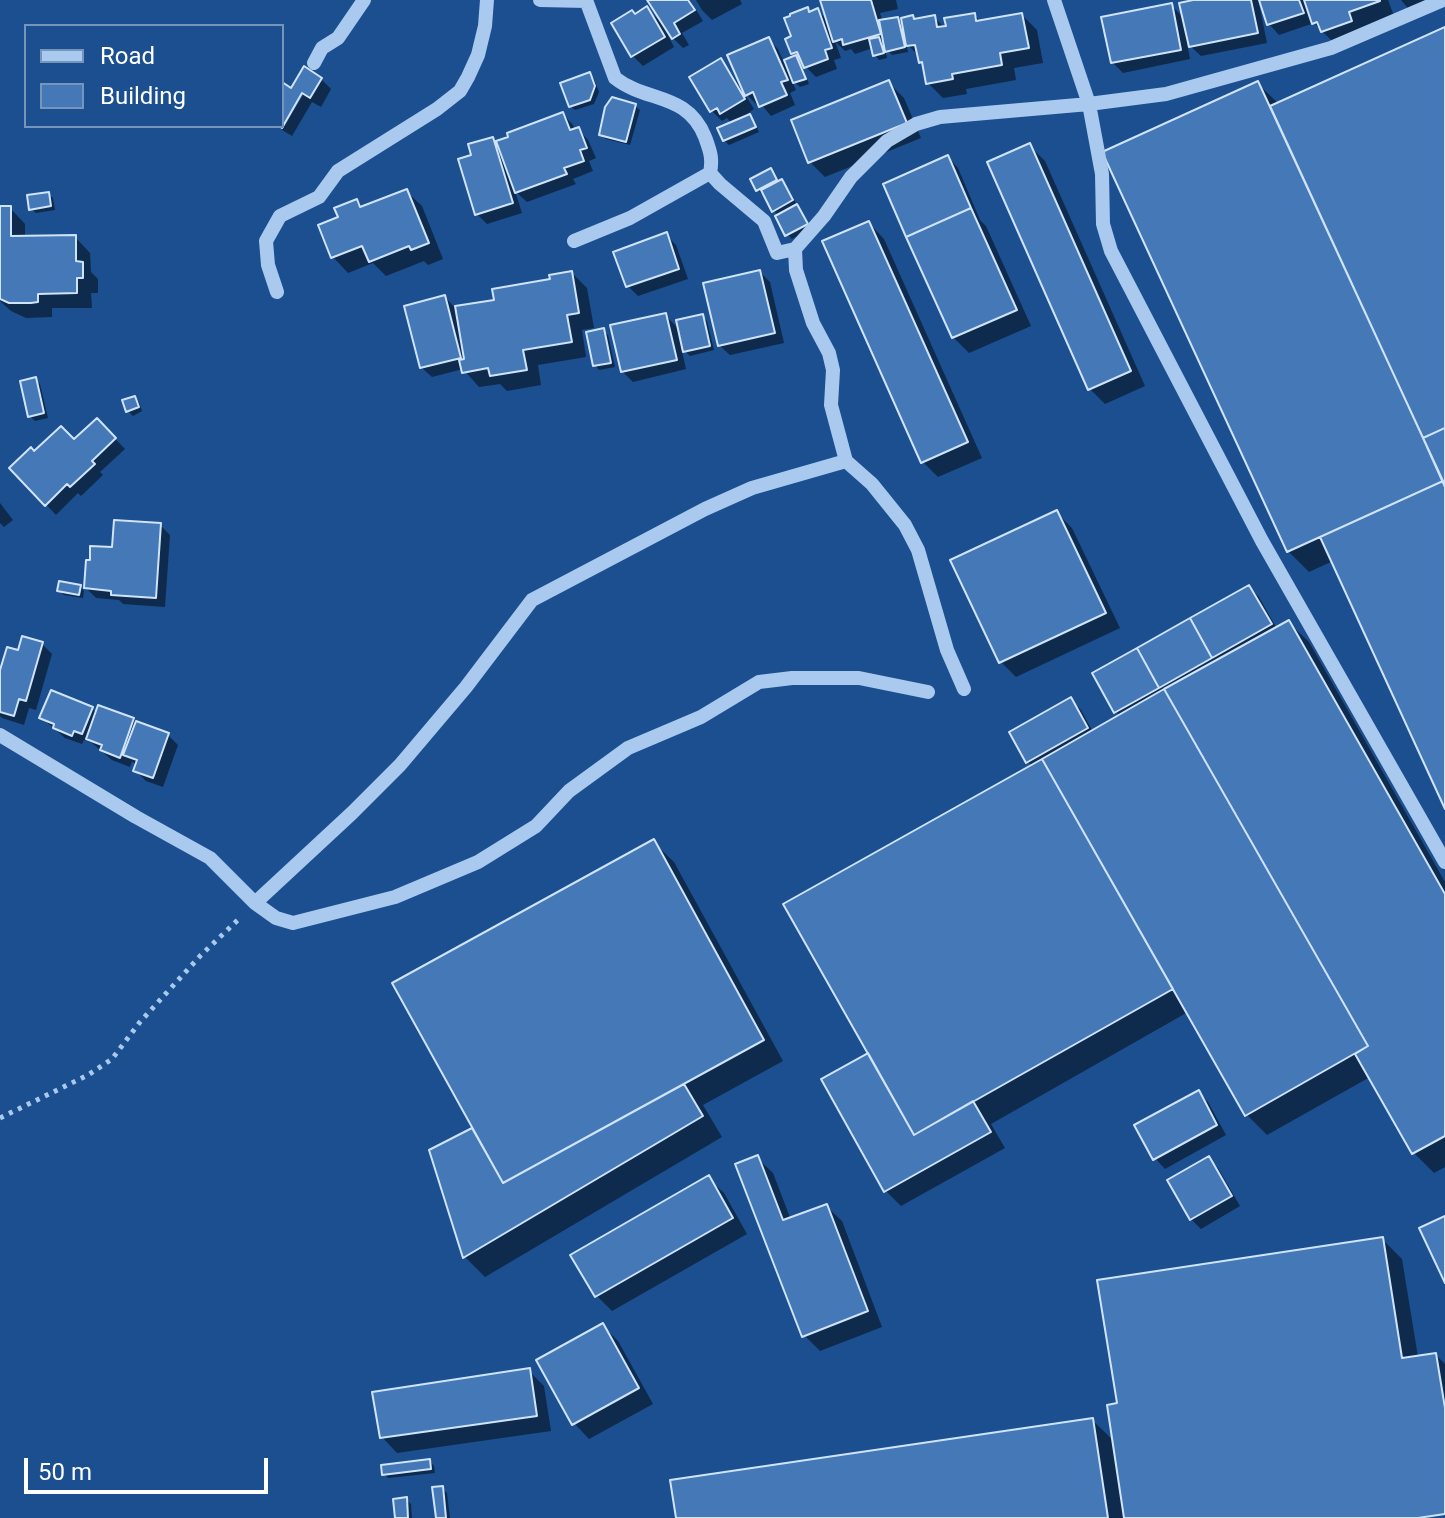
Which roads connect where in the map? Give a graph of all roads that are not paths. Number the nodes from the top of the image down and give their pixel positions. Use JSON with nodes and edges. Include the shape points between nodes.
{"nodes":[{"id":1,"x":364,"y":0,"type":"edge"},
{"id":2,"x":487,"y":0,"type":"edge"},
{"id":3,"x":540,"y":0,"type":"edge"},
{"id":4,"x":1054,"y":0,"type":"edge"},
{"id":5,"x":1443,"y":0,"type":"edge"},
{"id":6,"x":586,"y":1,"type":"edge"},
{"id":7,"x":314,"y":63,"type":"dead end"},
{"id":8,"x":1089,"y":104,"type":"junction"},
{"id":9,"x":710,"y":173,"type":"junction"},
{"id":10,"x":574,"y":241,"type":"dead end"},
{"id":11,"x":795,"y":249,"type":"junction"},
{"id":12,"x":277,"y":292,"type":"dead end"},
{"id":13,"x":846,"y":461,"type":"junction"},
{"id":14,"x":964,"y":689,"type":"dead end"},
{"id":15,"x":928,"y":692,"type":"dead end"},
{"id":16,"x":0,"y":735,"type":"edge"},
{"id":17,"x":1445,"y":862,"type":"edge"},
{"id":18,"x":255,"y":903,"type":"junction"}],
"edges":[{"from":1,"to":7,"type":"street"},
{"from":2,"to":12,"type":"street","via":[[478,55],[460,91],[338,171],[319,197],[280,216],[266,241]]},
{"from":3,"to":6,"type":"street"},
{"from":4,"to":8,"type":"street"},
{"from":5,"to":8,"type":"street","via":[[1331,48],[1166,94]]},
{"from":6,"to":9,"type":"street","via":[[615,78],[686,109],[700,124],[713,157]]},
{"from":8,"to":11,"type":"street","via":[[940,117],[916,124],[887,141],[851,177]]},
{"from":8,"to":17,"type":"street","via":[[1111,251],[1262,541]]},
{"from":9,"to":10,"type":"street","via":[[630,218]]},
{"from":9,"to":11,"type":"street","via":[[764,221],[777,253]]},
{"from":11,"to":13,"type":"street","via":[[813,323],[829,353],[831,405]]},
{"from":13,"to":14,"type":"street","via":[[872,484],[918,550]]},
{"from":13,"to":18,"type":"street","via":[[728,498],[532,600],[400,765]]},
{"from":15,"to":18,"type":"street","via":[[859,678],[759,682],[701,717],[628,748],[569,791],[536,826],[478,862],[395,897],[293,923]]},
{"from":16,"to":18,"type":"street","via":[[210,858]]}]}
